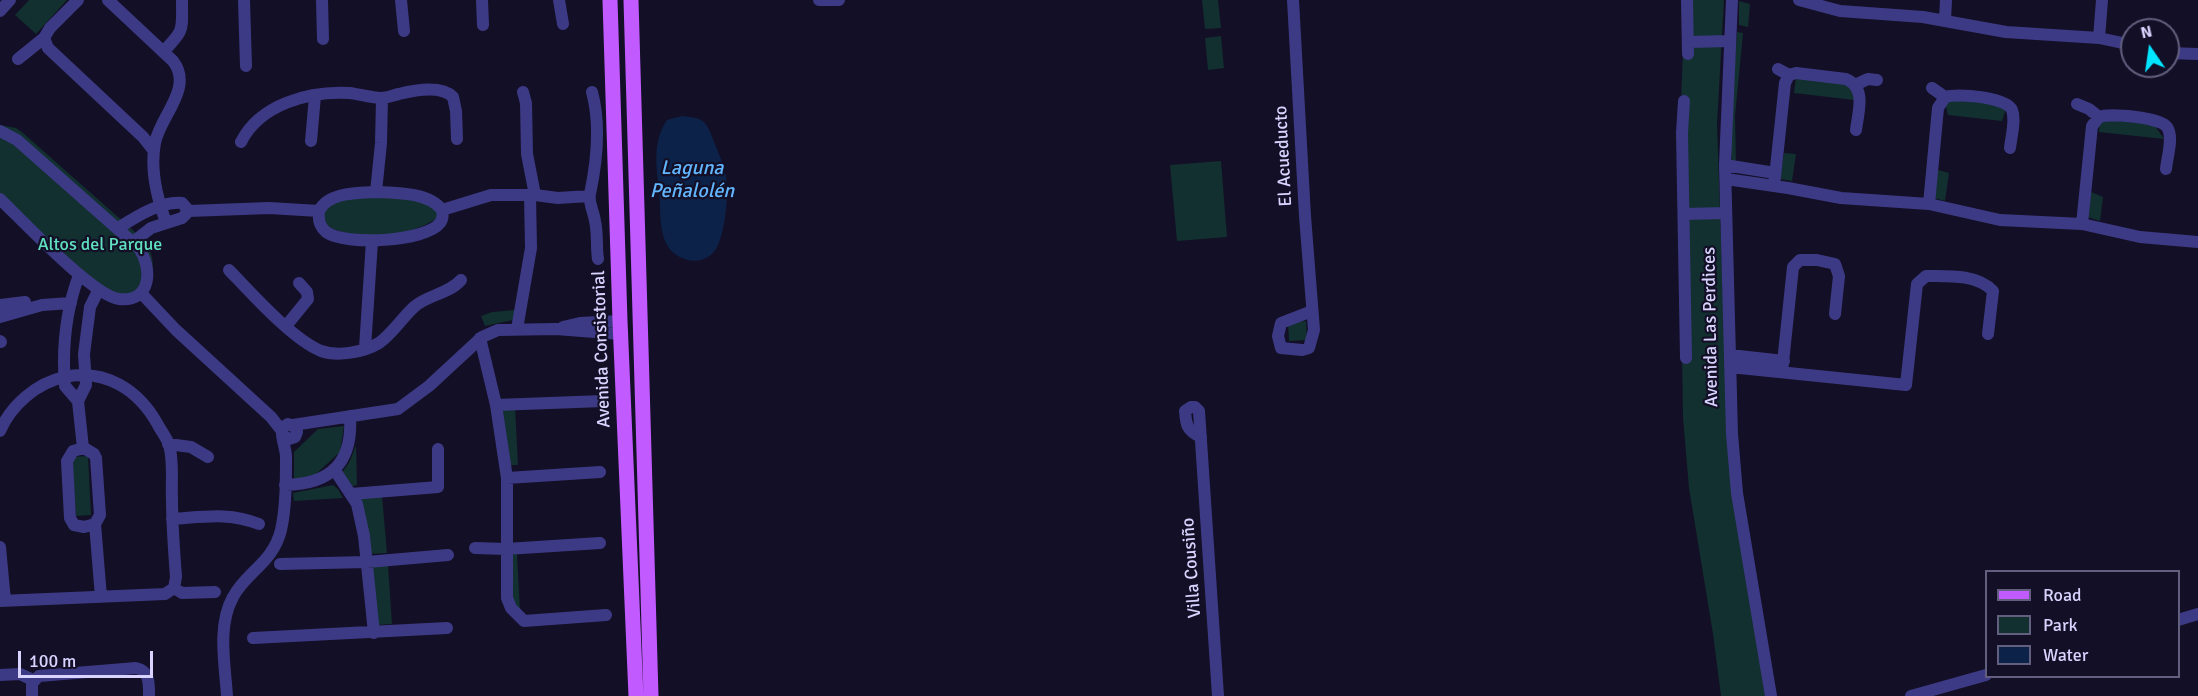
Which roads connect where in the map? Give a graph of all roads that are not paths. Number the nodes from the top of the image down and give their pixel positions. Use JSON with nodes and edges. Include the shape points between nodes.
{"nodes":[{"id":1,"x":10,"y":0,"type":"edge"},
{"id":2,"x":78,"y":0,"type":"edge"},
{"id":3,"x":108,"y":0,"type":"edge"},
{"id":4,"x":182,"y":0,"type":"edge"},
{"id":5,"x":244,"y":0,"type":"edge"},
{"id":6,"x":322,"y":0,"type":"edge"},
{"id":7,"x":401,"y":0,"type":"edge"},
{"id":8,"x":482,"y":0,"type":"edge"},
{"id":9,"x":560,"y":0,"type":"edge"},
{"id":10,"x":610,"y":0,"type":"edge"},
{"id":11,"x":631,"y":0,"type":"edge"},
{"id":12,"x":819,"y":0,"type":"edge"},
{"id":13,"x":839,"y":0,"type":"edge"},
{"id":14,"x":1293,"y":0,"type":"edge"},
{"id":15,"x":1687,"y":0,"type":"edge"},
{"id":16,"x":1732,"y":0,"type":"edge"},
{"id":17,"x":1799,"y":0,"type":"edge"},
{"id":18,"x":1946,"y":0,"type":"edge"},
{"id":19,"x":2102,"y":0,"type":"edge"},
{"id":20,"x":0,"y":10,"type":"edge"},
{"id":21,"x":1945,"y":20,"type":"junction"},
{"id":22,"x":563,"y":24,"type":"dead end"},
{"id":23,"x":483,"y":25,"type":"dead end"},
{"id":24,"x":404,"y":31,"type":"dead end"},
{"id":25,"x":44,"y":38,"type":"junction"},
{"id":26,"x":2099,"y":38,"type":"junction"},
{"id":27,"x":323,"y":39,"type":"dead end"},
{"id":28,"x":1730,"y":40,"type":"junction"},
{"id":29,"x":2120,"y":42,"type":"edge"},
{"id":30,"x":163,"y":52,"type":"junction"},
{"id":31,"x":2180,"y":53,"type":"edge"},
{"id":32,"x":2198,"y":54,"type":"edge"},
{"id":33,"x":18,"y":58,"type":"dead end"},
{"id":34,"x":246,"y":66,"type":"dead end"},
{"id":35,"x":1877,"y":80,"type":"dead end"},
{"id":36,"x":1855,"y":85,"type":"junction"},
{"id":37,"x":1932,"y":87,"type":"dead end"},
{"id":38,"x":524,"y":92,"type":"dead end"},
{"id":39,"x":592,"y":92,"type":"dead end"},
{"id":40,"x":315,"y":96,"type":"junction"},
{"id":41,"x":1945,"y":97,"type":"junction"},
{"id":42,"x":382,"y":98,"type":"junction"},
{"id":43,"x":1684,"y":101,"type":"dead end"},
{"id":44,"x":2021,"y":101,"type":"dead end"},
{"id":45,"x":2007,"y":104,"type":"junction"},
{"id":46,"x":2077,"y":104,"type":"dead end"},
{"id":47,"x":2098,"y":117,"type":"junction"},
{"id":48,"x":160,"y":127,"type":"junction"},
{"id":49,"x":1856,"y":130,"type":"dead end"},
{"id":50,"x":0,"y":131,"type":"edge"},
{"id":51,"x":137,"y":132,"type":"junction"},
{"id":52,"x":457,"y":140,"type":"dead end"},
{"id":53,"x":311,"y":141,"type":"dead end"},
{"id":54,"x":240,"y":142,"type":"dead end"},
{"id":55,"x":2010,"y":148,"type":"dead end"},
{"id":56,"x":154,"y":151,"type":"junction"},
{"id":57,"x":1725,"y":165,"type":"junction"},
{"id":58,"x":2166,"y":169,"type":"dead end"},
{"id":59,"x":1726,"y":179,"type":"junction"},
{"id":60,"x":1774,"y":179,"type":"junction"},
{"id":61,"x":376,"y":192,"type":"junction"},
{"id":62,"x":616,"y":192,"type":"junction"},
{"id":63,"x":637,"y":192,"type":"junction"},
{"id":64,"x":532,"y":195,"type":"junction"},
{"id":65,"x":589,"y":196,"type":"junction"},
{"id":66,"x":0,"y":199,"type":"edge"},
{"id":67,"x":1929,"y":204,"type":"junction"},
{"id":68,"x":160,"y":207,"type":"junction"},
{"id":69,"x":442,"y":210,"type":"junction"},
{"id":70,"x":189,"y":211,"type":"junction"},
{"id":71,"x":319,"y":211,"type":"junction"},
{"id":72,"x":1726,"y":213,"type":"junction"},
{"id":73,"x":1684,"y":214,"type":"junction"},
{"id":74,"x":166,"y":222,"type":"junction"},
{"id":75,"x":2082,"y":224,"type":"junction"},
{"id":76,"x":118,"y":228,"type":"junction"},
{"id":77,"x":372,"y":241,"type":"junction"},
{"id":78,"x":133,"y":242,"type":"junction"},
{"id":79,"x":2198,"y":242,"type":"edge"},
{"id":80,"x":598,"y":259,"type":"dead end"},
{"id":81,"x":229,"y":270,"type":"dead end"},
{"id":82,"x":80,"y":275,"type":"junction"},
{"id":83,"x":461,"y":280,"type":"dead end"},
{"id":84,"x":298,"y":283,"type":"dead end"},
{"id":85,"x":98,"y":291,"type":"junction"},
{"id":86,"x":141,"y":293,"type":"junction"},
{"id":87,"x":71,"y":303,"type":"junction"},
{"id":88,"x":0,"y":305,"type":"edge"},
{"id":89,"x":28,"y":305,"type":"junction"},
{"id":90,"x":1312,"y":311,"type":"dead end"},
{"id":91,"x":1835,"y":314,"type":"dead end"},
{"id":92,"x":0,"y":317,"type":"edge"},
{"id":93,"x":286,"y":326,"type":"junction"},
{"id":94,"x":620,"y":328,"type":"junction"},
{"id":95,"x":517,"y":329,"type":"junction"},
{"id":96,"x":67,"y":330,"type":"junction"},
{"id":97,"x":86,"y":331,"type":"junction"},
{"id":98,"x":1988,"y":334,"type":"dead end"},
{"id":99,"x":480,"y":338,"type":"junction"},
{"id":100,"x":365,"y":348,"type":"junction"},
{"id":101,"x":1686,"y":358,"type":"dead end"},
{"id":102,"x":1730,"y":361,"type":"junction"},
{"id":103,"x":1783,"y":366,"type":"junction"},
{"id":104,"x":85,"y":375,"type":"junction"},
{"id":105,"x":64,"y":377,"type":"junction"},
{"id":106,"x":78,"y":401,"type":"junction"},
{"id":107,"x":603,"y":401,"type":"dead end"},
{"id":108,"x":496,"y":405,"type":"junction"},
{"id":109,"x":350,"y":416,"type":"junction"},
{"id":110,"x":1,"y":424,"type":"edge"},
{"id":111,"x":289,"y":431,"type":"junction"},
{"id":112,"x":1201,"y":437,"type":"dead end"},
{"id":113,"x":168,"y":444,"type":"junction"},
{"id":114,"x":82,"y":448,"type":"junction"},
{"id":115,"x":438,"y":448,"type":"dead end"},
{"id":116,"x":208,"y":457,"type":"dead end"},
{"id":117,"x":334,"y":470,"type":"junction"},
{"id":118,"x":600,"y":472,"type":"dead end"},
{"id":119,"x":507,"y":478,"type":"junction"},
{"id":120,"x":285,"y":485,"type":"junction"},
{"id":121,"x":351,"y":494,"type":"junction"},
{"id":122,"x":172,"y":519,"type":"junction"},
{"id":123,"x":95,"y":524,"type":"junction"},
{"id":124,"x":259,"y":524,"type":"dead end"},
{"id":125,"x":600,"y":543,"type":"dead end"},
{"id":126,"x":0,"y":547,"type":"edge"},
{"id":127,"x":475,"y":548,"type":"dead end"},
{"id":128,"x":506,"y":549,"type":"junction"},
{"id":129,"x":448,"y":555,"type":"dead end"},
{"id":130,"x":630,"y":561,"type":"junction"},
{"id":131,"x":647,"y":561,"type":"junction"},
{"id":132,"x":367,"y":562,"type":"junction"},
{"id":133,"x":280,"y":564,"type":"dead end"},
{"id":134,"x":174,"y":588,"type":"junction"},
{"id":135,"x":215,"y":592,"type":"dead end"},
{"id":136,"x":101,"y":597,"type":"junction"},
{"id":137,"x":3,"y":601,"type":"edge"},
{"id":138,"x":632,"y":612,"type":"junction"},
{"id":139,"x":648,"y":613,"type":"junction"},
{"id":140,"x":606,"y":615,"type":"dead end"},
{"id":141,"x":2198,"y":615,"type":"edge"},
{"id":142,"x":2180,"y":620,"type":"edge"},
{"id":143,"x":447,"y":628,"type":"dead end"},
{"id":144,"x":374,"y":633,"type":"junction"},
{"id":145,"x":253,"y":638,"type":"dead end"},
{"id":146,"x":1762,"y":652,"type":"junction"},
{"id":147,"x":0,"y":675,"type":"edge"},
{"id":148,"x":1985,"y":675,"type":"edge"},
{"id":149,"x":33,"y":680,"type":"junction"},
{"id":150,"x":32,"y":696,"type":"edge"},
{"id":151,"x":149,"y":696,"type":"edge"},
{"id":152,"x":227,"y":696,"type":"edge"},
{"id":153,"x":636,"y":696,"type":"edge"},
{"id":154,"x":651,"y":696,"type":"edge"},
{"id":155,"x":1218,"y":696,"type":"edge"},
{"id":156,"x":1763,"y":696,"type":"edge"},
{"id":157,"x":1771,"y":696,"type":"edge"},
{"id":158,"x":1911,"y":696,"type":"edge"}],
"edges":[{"from":1,"to":20,"type":"street"},
{"from":2,"to":25,"type":"street"},
{"from":3,"to":30,"type":"street"},
{"from":4,"to":30,"type":"street","via":[[180,34]]},
{"from":5,"to":34,"type":"street"},
{"from":6,"to":27,"type":"street"},
{"from":7,"to":24,"type":"street"},
{"from":8,"to":23,"type":"street"},
{"from":9,"to":22,"type":"street"},
{"from":10,"to":62,"type":"main road","name":"Avenida Consistorial"},
{"from":11,"to":63,"type":"main road"},
{"from":12,"to":13,"type":"street"},
{"from":14,"to":90,"type":"street","name":"El Acueducto"},
{"from":15,"to":28,"type":"street","via":[[1688,48]]},
{"from":16,"to":28,"type":"street","name":"Avenida Las Perdices"},
{"from":17,"to":21,"type":"street","via":[[1853,13]]},
{"from":18,"to":21,"type":"street"},
{"from":19,"to":26,"type":"street"},
{"from":21,"to":26,"type":"street","via":[[2020,34]]},
{"from":25,"to":33,"type":"street"},
{"from":25,"to":51,"type":"street","via":[[53,54]]},
{"from":26,"to":29,"type":"street"},
{"from":28,"to":57,"type":"street","name":"Avenida Las Perdices"},
{"from":30,"to":48,"type":"street","via":[[177,66],[181,82]]},
{"from":31,"to":32,"type":"street"},
{"from":35,"to":36,"type":"street"},
{"from":36,"to":49,"type":"street","via":[[1860,98]]},
{"from":36,"to":60,"type":"street","via":[[1846,79],[1784,72]]},
{"from":37,"to":41,"type":"street"},
{"from":38,"to":64,"type":"street"},
{"from":39,"to":65,"type":"street","via":[[596,151]]},
{"from":40,"to":42,"type":"street","via":[[348,93]]},
{"from":40,"to":53,"type":"street"},
{"from":40,"to":54,"type":"street","via":[[269,112]]},
{"from":41,"to":45,"type":"street","via":[[1957,95]]},
{"from":41,"to":67,"type":"street","via":[[1938,108]]},
{"from":42,"to":52,"type":"street","via":[[416,91],[448,93],[456,105]]},
{"from":42,"to":61,"type":"street"},
{"from":43,"to":73,"type":"street"},
{"from":44,"to":45,"type":"street"},
{"from":45,"to":55,"type":"street","via":[[2013,114]]},
{"from":46,"to":47,"type":"street"},
{"from":47,"to":58,"type":"street","via":[[2170,122]]},
{"from":47,"to":75,"type":"street","via":[[2092,126]]},
{"from":48,"to":51,"type":"street","via":[[150,134]]},
{"from":48,"to":56,"type":"street"},
{"from":50,"to":76,"type":"street","via":[[16,140]]},
{"from":51,"to":56,"type":"street"},
{"from":56,"to":68,"type":"street"},
{"from":57,"to":59,"type":"street","name":"Avenida Las Perdices"},
{"from":57,"to":60,"type":"street"},
{"from":59,"to":60,"type":"street"},
{"from":59,"to":72,"type":"street","name":"Avenida Las Perdices"},
{"from":60,"to":67,"type":"street","via":[[1841,198]]},
{"from":61,"to":69,"type":"street","via":[[425,199]]},
{"from":61,"to":71,"type":"street","via":[[333,198]]},
{"from":62,"to":63,"type":"main road","via":[[626,199]]},
{"from":62,"to":94,"type":"main road","name":"Avenida Consistorial"},
{"from":63,"to":131,"type":"main road"},
{"from":64,"to":65,"type":"street"},
{"from":64,"to":69,"type":"street","via":[[491,195]]},
{"from":64,"to":95,"type":"street","via":[[531,248]]},
{"from":65,"to":80,"type":"street","via":[[596,223]]},
{"from":66,"to":82,"type":"street"},
{"from":67,"to":75,"type":"street","via":[[2000,220]]},
{"from":68,"to":70,"type":"street","via":[[183,203]]},
{"from":68,"to":74,"type":"street"},
{"from":68,"to":76,"type":"street"},
{"from":69,"to":77,"type":"street","via":[[440,223],[430,229]]},
{"from":70,"to":71,"type":"street"},
{"from":70,"to":74,"type":"street","via":[[182,218]]},
{"from":71,"to":77,"type":"street","via":[[325,231]]},
{"from":72,"to":73,"type":"street"},
{"from":72,"to":102,"type":"street","name":"Avenida Las Perdices"},
{"from":73,"to":101,"type":"street"},
{"from":74,"to":78,"type":"street"},
{"from":75,"to":79,"type":"street","via":[[2140,237]]},
{"from":76,"to":78,"type":"street"},
{"from":77,"to":100,"type":"street"},
{"from":78,"to":86,"type":"street","via":[[142,251],[148,271]]},
{"from":81,"to":93,"type":"street"},
{"from":82,"to":85,"type":"street"},
{"from":82,"to":87,"type":"street"},
{"from":83,"to":100,"type":"street","via":[[417,304],[384,339]]},
{"from":84,"to":93,"type":"street","via":[[308,299]]},
{"from":85,"to":86,"type":"street","via":[[118,299]]},
{"from":85,"to":97,"type":"street","via":[[90,307]]},
{"from":86,"to":111,"type":"street","via":[[162,317]]},
{"from":87,"to":89,"type":"street","via":[[46,300]]},
{"from":87,"to":96,"type":"street"},
{"from":88,"to":89,"type":"street"},
{"from":89,"to":92,"type":"street"},
{"from":91,"to":103,"type":"street","via":[[1839,276],[1835,264],[1800,260],[1793,267]]},
{"from":93,"to":100,"type":"street","via":[[321,351],[339,353]]},
{"from":94,"to":95,"type":"street","via":[[580,323]]},
{"from":94,"to":130,"type":"main road","name":"Avenida Consistorial"},
{"from":95,"to":99,"type":"street","via":[[498,330]]},
{"from":96,"to":97,"type":"street"},
{"from":96,"to":105,"type":"street"},
{"from":97,"to":104,"type":"street"},
{"from":98,"to":103,"type":"street","via":[[1993,291],[1986,284],[1954,276],[1926,276],[1917,284],[1906,385]]},
{"from":99,"to":108,"type":"street"},
{"from":99,"to":109,"type":"street","via":[[398,409]]},
{"from":102,"to":103,"type":"street"},
{"from":102,"to":146,"type":"street","name":"Avenida Las Perdices","via":[[1737,493]]},
{"from":104,"to":105,"type":"street"},
{"from":104,"to":106,"type":"street","via":[[86,385]]},
{"from":104,"to":113,"type":"street","via":[[111,380],[138,397]]},
{"from":105,"to":106,"type":"street","via":[[65,386]]},
{"from":105,"to":110,"type":"street","via":[[28,394]]},
{"from":106,"to":114,"type":"street"},
{"from":107,"to":108,"type":"street"},
{"from":108,"to":119,"type":"street"},
{"from":109,"to":111,"type":"street","via":[[311,422]]},
{"from":109,"to":117,"type":"street","via":[[351,437],[345,456]]},
{"from":111,"to":120,"type":"street"},
{"from":112,"to":155,"type":"street","name":"Villa Cousiño"},
{"from":113,"to":116,"type":"street","via":[[191,447]]},
{"from":113,"to":122,"type":"street"},
{"from":114,"to":123,"type":"street","via":[[96,458],[100,515]]},
{"from":114,"to":123,"type":"street","via":[[73,451],[67,462],[70,518],[74,525]]},
{"from":115,"to":121,"type":"street","via":[[438,487]]},
{"from":117,"to":120,"type":"street","via":[[315,482]]},
{"from":117,"to":121,"type":"street"},
{"from":118,"to":119,"type":"street"},
{"from":119,"to":128,"type":"street"},
{"from":120,"to":152,"type":"street","via":[[281,531],[272,551],[233,596],[225,618]]},
{"from":121,"to":132,"type":"street","via":[[362,525]]},
{"from":122,"to":124,"type":"street","via":[[228,515]]},
{"from":122,"to":134,"type":"street"},
{"from":123,"to":136,"type":"street"},
{"from":125,"to":128,"type":"street"},
{"from":126,"to":137,"type":"street"},
{"from":127,"to":128,"type":"street"},
{"from":128,"to":140,"type":"street","via":[[507,598],[524,621]]},
{"from":129,"to":132,"type":"street"},
{"from":130,"to":131,"type":"main road","via":[[639,566]]},
{"from":130,"to":138,"type":"main road","name":"Avenida Consistorial"},
{"from":131,"to":139,"type":"main road"},
{"from":132,"to":133,"type":"street"},
{"from":132,"to":144,"type":"street"},
{"from":134,"to":135,"type":"street","via":[[182,593]]},
{"from":134,"to":136,"type":"street","via":[[165,594]]},
{"from":136,"to":137,"type":"street"},
{"from":138,"to":139,"type":"main road","via":[[640,609]]},
{"from":138,"to":153,"type":"main road","name":"Avenida Consistorial"},
{"from":139,"to":154,"type":"main road"},
{"from":141,"to":142,"type":"street"},
{"from":143,"to":144,"type":"street"},
{"from":144,"to":145,"type":"street"},
{"from":146,"to":156,"type":"street","name":"Avenida Las Perdices"},
{"from":146,"to":157,"type":"street","name":"Avenida Las Perdices"},
{"from":147,"to":149,"type":"street","via":[[20,674]]},
{"from":148,"to":158,"type":"street"},
{"from":149,"to":150,"type":"street"},
{"from":149,"to":151,"type":"street","via":[[42,675],[140,669],[148,678]]}]}
